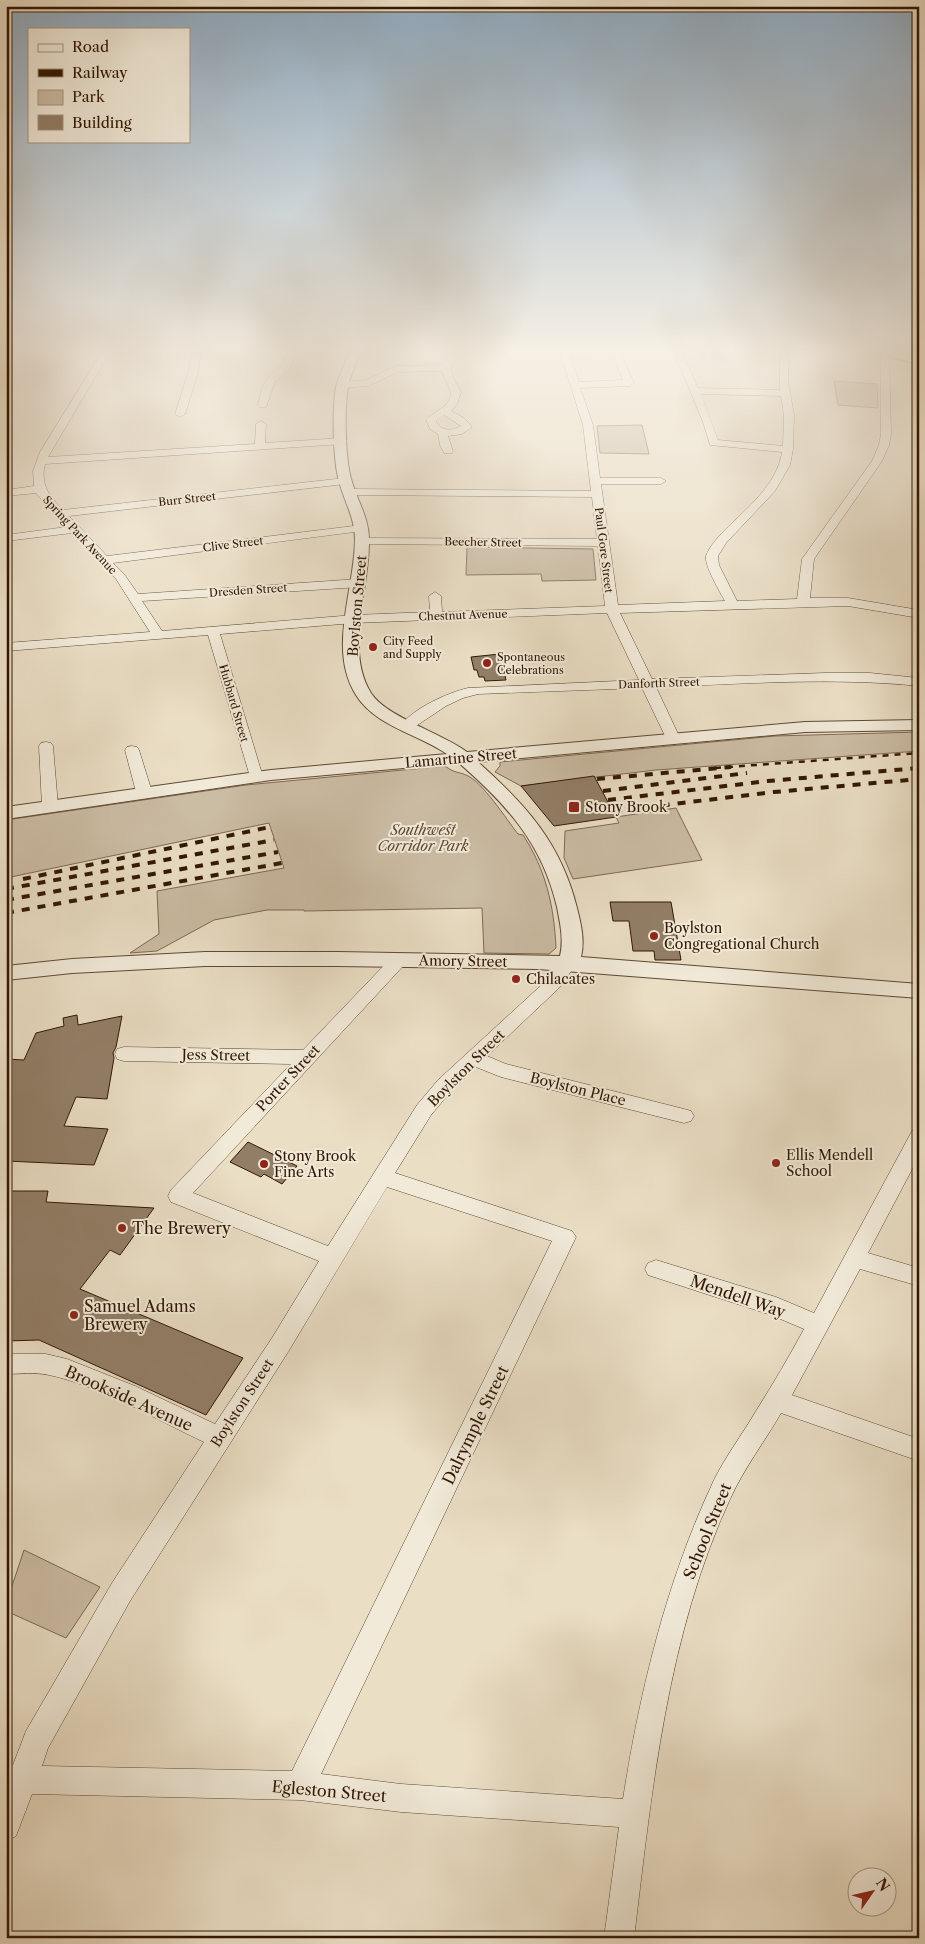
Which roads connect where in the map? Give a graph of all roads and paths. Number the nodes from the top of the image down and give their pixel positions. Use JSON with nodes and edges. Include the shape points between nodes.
{"nodes":[{"id":1,"x":51,"y":443,"type":"edge"},
{"id":2,"x":260,"y":443,"type":"edge"},
{"id":3,"x":318,"y":443,"type":"edge"},
{"id":4,"x":342,"y":443,"type":"edge"},
{"id":5,"x":444,"y":443,"type":"edge"},
{"id":6,"x":590,"y":443,"type":"edge"},
{"id":7,"x":714,"y":443,"type":"edge"},
{"id":8,"x":788,"y":443,"type":"edge"},
{"id":9,"x":884,"y":443,"type":"edge"},
{"id":10,"x":260,"y":447,"type":"junction"},
{"id":11,"x":788,"y":449,"type":"junction"},
{"id":12,"x":448,"y":451,"type":"dead end"},
{"id":13,"x":41,"y":460,"type":"junction"},
{"id":14,"x":595,"y":481,"type":"junction"},
{"id":15,"x":661,"y":481,"type":"dead end"},
{"id":16,"x":348,"y":486,"type":"junction"},
{"id":17,"x":39,"y":489,"type":"junction"},
{"id":18,"x":6,"y":493,"type":"edge"},
{"id":19,"x":597,"y":494,"type":"junction"},
{"id":20,"x":59,"y":514,"type":"junction"},
{"id":21,"x":75,"y":529,"type":"junction"},
{"id":22,"x":362,"y":534,"type":"junction"},
{"id":23,"x":6,"y":538,"type":"edge"},
{"id":24,"x":603,"y":543,"type":"junction"},
{"id":25,"x":105,"y":560,"type":"junction"},
{"id":26,"x":359,"y":582,"type":"junction"},
{"id":27,"x":434,"y":596,"type":"dead end"},
{"id":28,"x":136,"y":598,"type":"junction"},
{"id":29,"x":803,"y":602,"type":"junction"},
{"id":30,"x":733,"y":606,"type":"junction"},
{"id":31,"x":612,"y":610,"type":"junction"},
{"id":32,"x":919,"y":615,"type":"edge"},
{"id":33,"x":436,"y":616,"type":"junction"},
{"id":34,"x":354,"y":619,"type":"junction"},
{"id":35,"x":212,"y":630,"type":"junction"},
{"id":36,"x":159,"y":634,"type":"junction"},
{"id":37,"x":7,"y":651,"type":"edge"},
{"id":38,"x":919,"y":682,"type":"edge"},
{"id":39,"x":647,"y":684,"type":"junction"},
{"id":40,"x":408,"y":725,"type":"junction"},
{"id":41,"x":919,"y":725,"type":"edge"},
{"id":42,"x":673,"y":738,"type":"junction"},
{"id":43,"x":46,"y":746,"type":"dead end"},
{"id":44,"x":132,"y":750,"type":"dead end"},
{"id":45,"x":462,"y":758,"type":"junction"},
{"id":46,"x":256,"y":777,"type":"junction"},
{"id":47,"x":144,"y":792,"type":"junction"},
{"id":48,"x":50,"y":806,"type":"junction"},
{"id":49,"x":6,"y":813,"type":"edge"},
{"id":50,"x":398,"y":960,"type":"junction"},
{"id":51,"x":568,"y":963,"type":"junction"},
{"id":52,"x":6,"y":973,"type":"edge"},
{"id":53,"x":919,"y":991,"type":"edge"},
{"id":54,"x":124,"y":1054,"type":"dead end"},
{"id":55,"x":308,"y":1057,"type":"junction"},
{"id":56,"x":473,"y":1058,"type":"junction"},
{"id":57,"x":684,"y":1116,"type":"dead end"},
{"id":58,"x":919,"y":1136,"type":"edge"},
{"id":59,"x":382,"y":1177,"type":"junction"},
{"id":60,"x":332,"y":1257,"type":"junction"},
{"id":61,"x":856,"y":1259,"type":"junction"},
{"id":62,"x":656,"y":1269,"type":"dead end"},
{"id":63,"x":919,"y":1276,"type":"edge"},
{"id":64,"x":818,"y":1325,"type":"junction"},
{"id":65,"x":6,"y":1364,"type":"edge"},
{"id":66,"x":776,"y":1400,"type":"junction"},
{"id":67,"x":219,"y":1438,"type":"junction"},
{"id":68,"x":919,"y":1450,"type":"edge"},
{"id":69,"x":14,"y":1780,"type":"edge"},
{"id":70,"x":300,"y":1786,"type":"junction"},
{"id":71,"x":636,"y":1814,"type":"junction"},
{"id":72,"x":6,"y":1826,"type":"edge"},
{"id":73,"x":619,"y":1938,"type":"edge"}],
"edges":[{"from":1,"to":13,"type":"street","name":"Spring Park Avenue"},
{"from":2,"to":10,"type":"street"},
{"from":3,"to":10,"type":"street"},
{"from":4,"to":16,"type":"street","name":"Boylston Street"},
{"from":5,"to":12,"type":"street"},
{"from":6,"to":14,"type":"street","name":"Paul Gore Street"},
{"from":7,"to":11,"type":"street"},
{"from":8,"to":11,"type":"street"},
{"from":9,"to":29,"type":"street","via":[[848,504],[808,559]]},
{"from":10,"to":13,"type":"street"},
{"from":11,"to":30,"type":"street","via":[[785,465],[771,489],[713,553],[713,565]]},
{"from":13,"to":17,"type":"street","name":"Spring Park Avenue","via":[[37,476]]},
{"from":14,"to":15,"type":"street"},
{"from":14,"to":19,"type":"street","name":"Paul Gore Street"},
{"from":16,"to":19,"type":"street","name":"Burr Street"},
{"from":16,"to":20,"type":"street","name":"Burr Street"},
{"from":16,"to":22,"type":"street","name":"Boylston Street","via":[[360,517]]},
{"from":17,"to":18,"type":"street"},
{"from":17,"to":20,"type":"street","name":"Spring Park Avenue"},
{"from":19,"to":24,"type":"street","name":"Paul Gore Street"},
{"from":20,"to":21,"type":"street","name":"Spring Park Avenue"},
{"from":21,"to":23,"type":"street"},
{"from":21,"to":25,"type":"street","name":"Spring Park Avenue"},
{"from":22,"to":24,"type":"street","name":"Beecher Street"},
{"from":22,"to":25,"type":"street","name":"Clive Street"},
{"from":22,"to":26,"type":"street","name":"Boylston Street"},
{"from":24,"to":31,"type":"street","name":"Paul Gore Street"},
{"from":25,"to":28,"type":"street","name":"Spring Park Avenue"},
{"from":26,"to":28,"type":"street","name":"Dresden Street"},
{"from":26,"to":34,"type":"street","name":"Boylston Street"},
{"from":27,"to":33,"type":"street"},
{"from":28,"to":36,"type":"street","name":"Spring Park Avenue"},
{"from":29,"to":30,"type":"street","name":"Chestnut Avenue"},
{"from":29,"to":32,"type":"street","name":"Chestnut Avenue","via":[[848,602]]},
{"from":30,"to":31,"type":"street","name":"Chestnut Avenue"},
{"from":31,"to":33,"type":"street","name":"Chestnut Avenue"},
{"from":31,"to":39,"type":"street","name":"Paul Gore Street"},
{"from":33,"to":34,"type":"street","name":"Chestnut Avenue"},
{"from":34,"to":35,"type":"street","name":"Chestnut Avenue"},
{"from":34,"to":40,"type":"street","name":"Boylston Street","via":[[352,665],[361,691],[374,706]]},
{"from":35,"to":36,"type":"street","name":"Chestnut Avenue"},
{"from":35,"to":46,"type":"street","name":"Hubbard Street"},
{"from":36,"to":37,"type":"street","name":"Chestnut Avenue"},
{"from":38,"to":39,"type":"street","name":"Danforth Street","via":[[824,677]]},
{"from":39,"to":40,"type":"street","name":"Danforth Street","via":[[471,691],[443,700]]},
{"from":39,"to":42,"type":"street","name":"Paul Gore Street"},
{"from":40,"to":45,"type":"street","name":"Boylston Street","via":[[446,745]]},
{"from":41,"to":42,"type":"street","name":"Lamartine Street","via":[[814,727]]},
{"from":42,"to":45,"type":"street","name":"Lamartine Street"},
{"from":43,"to":48,"type":"street"},
{"from":44,"to":47,"type":"street"},
{"from":45,"to":46,"type":"street","name":"Lamartine Street"},
{"from":45,"to":51,"type":"street","name":"Boylston Street","via":[[520,810],[548,855],[559,877],[568,912],[573,950]]},
{"from":46,"to":47,"type":"street","name":"Lamartine Street"},
{"from":47,"to":48,"type":"street","name":"Lamartine Street"},
{"from":48,"to":49,"type":"street","name":"Lamartine Street"},
{"from":50,"to":51,"type":"street","name":"Amory Street"},
{"from":50,"to":52,"type":"street","name":"Amory Street","via":[[164,960]]},
{"from":50,"to":55,"type":"street","name":"Porter Street"},
{"from":51,"to":53,"type":"street","name":"Amory Street"},
{"from":51,"to":56,"type":"street","name":"Boylston Street","via":[[552,984]]},
{"from":54,"to":55,"type":"street","name":"Jess Street"},
{"from":55,"to":60,"type":"street","name":"Porter Street","via":[[178,1196]]},
{"from":56,"to":57,"type":"street","name":"Boylston Place","via":[[501,1070]]},
{"from":56,"to":59,"type":"street","name":"Boylston Street","via":[[427,1105]]},
{"from":58,"to":61,"type":"street","name":"School Street"},
{"from":59,"to":60,"type":"street","name":"Boylston Street"},
{"from":59,"to":70,"type":"street","name":"Dalrymple Street","via":[[565,1237]]},
{"from":60,"to":67,"type":"street","name":"Boylston Street"},
{"from":61,"to":63,"type":"street"},
{"from":61,"to":64,"type":"street","name":"School Street"},
{"from":62,"to":64,"type":"street","name":"Mendell Way","via":[[776,1307]]},
{"from":64,"to":66,"type":"street","name":"School Street"},
{"from":65,"to":67,"type":"street","name":"Brookside Avenue","via":[[46,1364],[67,1369]]},
{"from":66,"to":68,"type":"street"},
{"from":66,"to":71,"type":"street","name":"School Street","via":[[722,1489],[696,1552],[658,1686]]},
{"from":67,"to":69,"type":"street","name":"Boylston Street","via":[[116,1600]]},
{"from":69,"to":70,"type":"street","name":"Egleston Street"},
{"from":69,"to":72,"type":"street","name":"Boylston Street"},
{"from":70,"to":71,"type":"street","name":"Egleston Street","via":[[401,1798]]},
{"from":71,"to":73,"type":"street","name":"School Street"}]}
